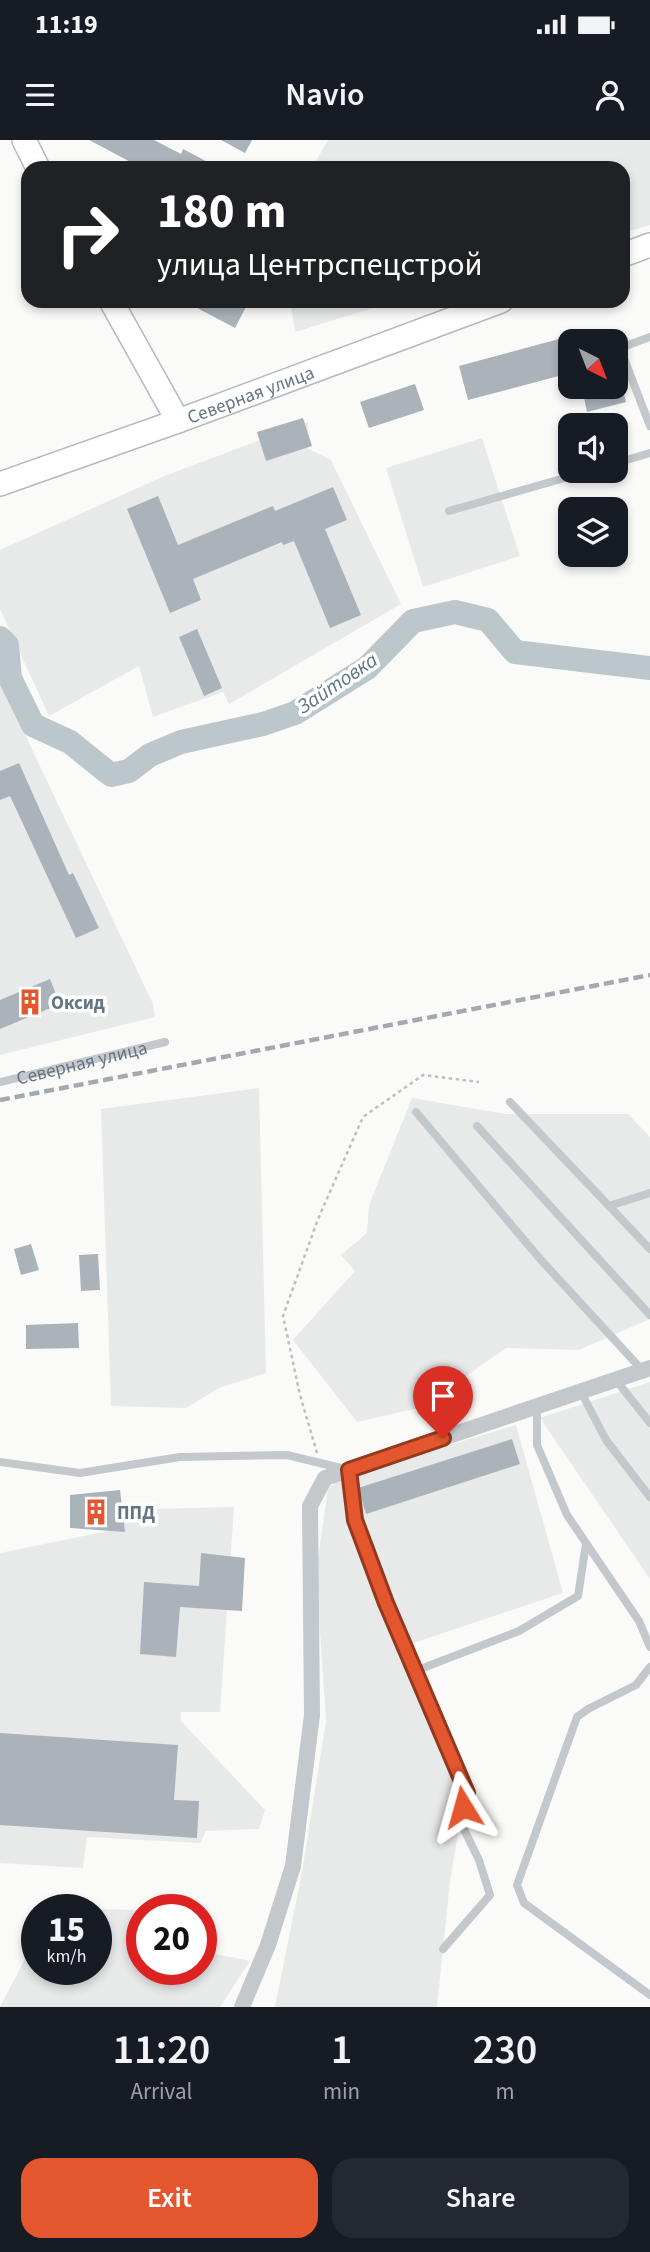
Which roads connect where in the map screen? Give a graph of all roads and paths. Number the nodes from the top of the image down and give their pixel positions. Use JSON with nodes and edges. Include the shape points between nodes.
{"nodes":[{"id":1,"x":24,"y":140,"type":"edge"},
{"id":2,"x":34,"y":161,"type":"edge"},
{"id":3,"x":650,"y":245,"type":"edge"},
{"id":4,"x":630,"y":253,"type":"edge"},
{"id":5,"x":115,"y":308,"type":"edge"},
{"id":6,"x":482,"y":308,"type":"edge"},
{"id":7,"x":650,"y":337,"type":"edge"},
{"id":8,"x":178,"y":421,"type":"junction"},
{"id":9,"x":650,"y":426,"type":"edge"},
{"id":10,"x":650,"y":453,"type":"edge"},
{"id":11,"x":628,"y":459,"type":"edge"},
{"id":12,"x":558,"y":480,"type":"edge"},
{"id":13,"x":0,"y":484,"type":"edge"},
{"id":14,"x":450,"y":511,"type":"dead end"},
{"id":15,"x":165,"y":1042,"type":"dead end"},
{"id":16,"x":0,"y":1082,"type":"edge"},
{"id":17,"x":479,"y":1082,"type":"dead end"},
{"id":18,"x":510,"y":1102,"type":"dead end"},
{"id":19,"x":416,"y":1112,"type":"dead end"},
{"id":20,"x":477,"y":1126,"type":"dead end"},
{"id":21,"x":650,"y":1193,"type":"edge"},
{"id":22,"x":609,"y":1206,"type":"junction"},
{"id":23,"x":646,"y":1239,"type":"edge"},
{"id":24,"x":650,"y":1250,"type":"edge"},
{"id":25,"x":650,"y":1315,"type":"edge"},
{"id":26,"x":646,"y":1370,"type":"edge"},
{"id":27,"x":616,"y":1380,"type":"junction"},
{"id":28,"x":581,"y":1392,"type":"junction"},
{"id":29,"x":537,"y":1406,"type":"junction"},
{"id":30,"x":650,"y":1423,"type":"edge"},
{"id":31,"x":0,"y":1462,"type":"edge"},
{"id":32,"x":323,"y":1470,"type":"junction"},
{"id":33,"x":349,"y":1470,"type":"junction"},
{"id":34,"x":650,"y":1497,"type":"edge"},
{"id":35,"x":586,"y":1544,"type":"junction"},
{"id":36,"x":650,"y":1647,"type":"edge"},
{"id":37,"x":650,"y":1667,"type":"edge"},
{"id":38,"x":415,"y":1671,"type":"junction"},
{"id":39,"x":443,"y":1949,"type":"dead end"},
{"id":40,"x":650,"y":1995,"type":"edge"},
{"id":41,"x":242,"y":2007,"type":"edge"}],
"edges":[{"from":1,"to":2,"type":"main road"},
{"from":3,"to":4,"type":"main road"},
{"from":5,"to":8,"type":"main road"},
{"from":6,"to":8,"type":"main road","name":"Северная улица"},
{"from":7,"to":9,"type":"lane","via":[[620,348]]},
{"from":8,"to":13,"type":"main road","name":"Северная улица"},
{"from":10,"to":11,"type":"lane"},
{"from":12,"to":14,"type":"lane"},
{"from":15,"to":16,"type":"lane","name":"Северная улица"},
{"from":17,"to":32,"type":"path","via":[[423,1075],[363,1117],[318,1219],[283,1316]]},
{"from":18,"to":22,"type":"lane"},
{"from":19,"to":26,"type":"lane","via":[[541,1259]]},
{"from":20,"to":25,"type":"lane"},
{"from":21,"to":22,"type":"lane"},
{"from":22,"to":23,"type":"lane"},
{"from":23,"to":24,"type":"lane"},
{"from":26,"to":27,"type":"street"},
{"from":27,"to":28,"type":"street"},
{"from":27,"to":30,"type":"lane"},
{"from":28,"to":29,"type":"street"},
{"from":28,"to":34,"type":"lane","via":[[606,1440]]},
{"from":29,"to":33,"type":"street"},
{"from":29,"to":35,"type":"lane","via":[[537,1445],[567,1515]]},
{"from":31,"to":32,"type":"lane","via":[[80,1473],[180,1457],[287,1455]]},
{"from":32,"to":33,"type":"street"},
{"from":32,"to":41,"type":"street","via":[[310,1506],[312,1715],[293,1866]]},
{"from":33,"to":38,"type":"lane","via":[[355,1520]]},
{"from":35,"to":36,"type":"lane","via":[[639,1620]]},
{"from":35,"to":38,"type":"lane","via":[[578,1596],[519,1631]]},
{"from":37,"to":40,"type":"lane","via":[[636,1685],[577,1717],[517,1885],[524,1903]]},
{"from":38,"to":39,"type":"lane","via":[[467,1793],[460,1821],[491,1895]]}]}
